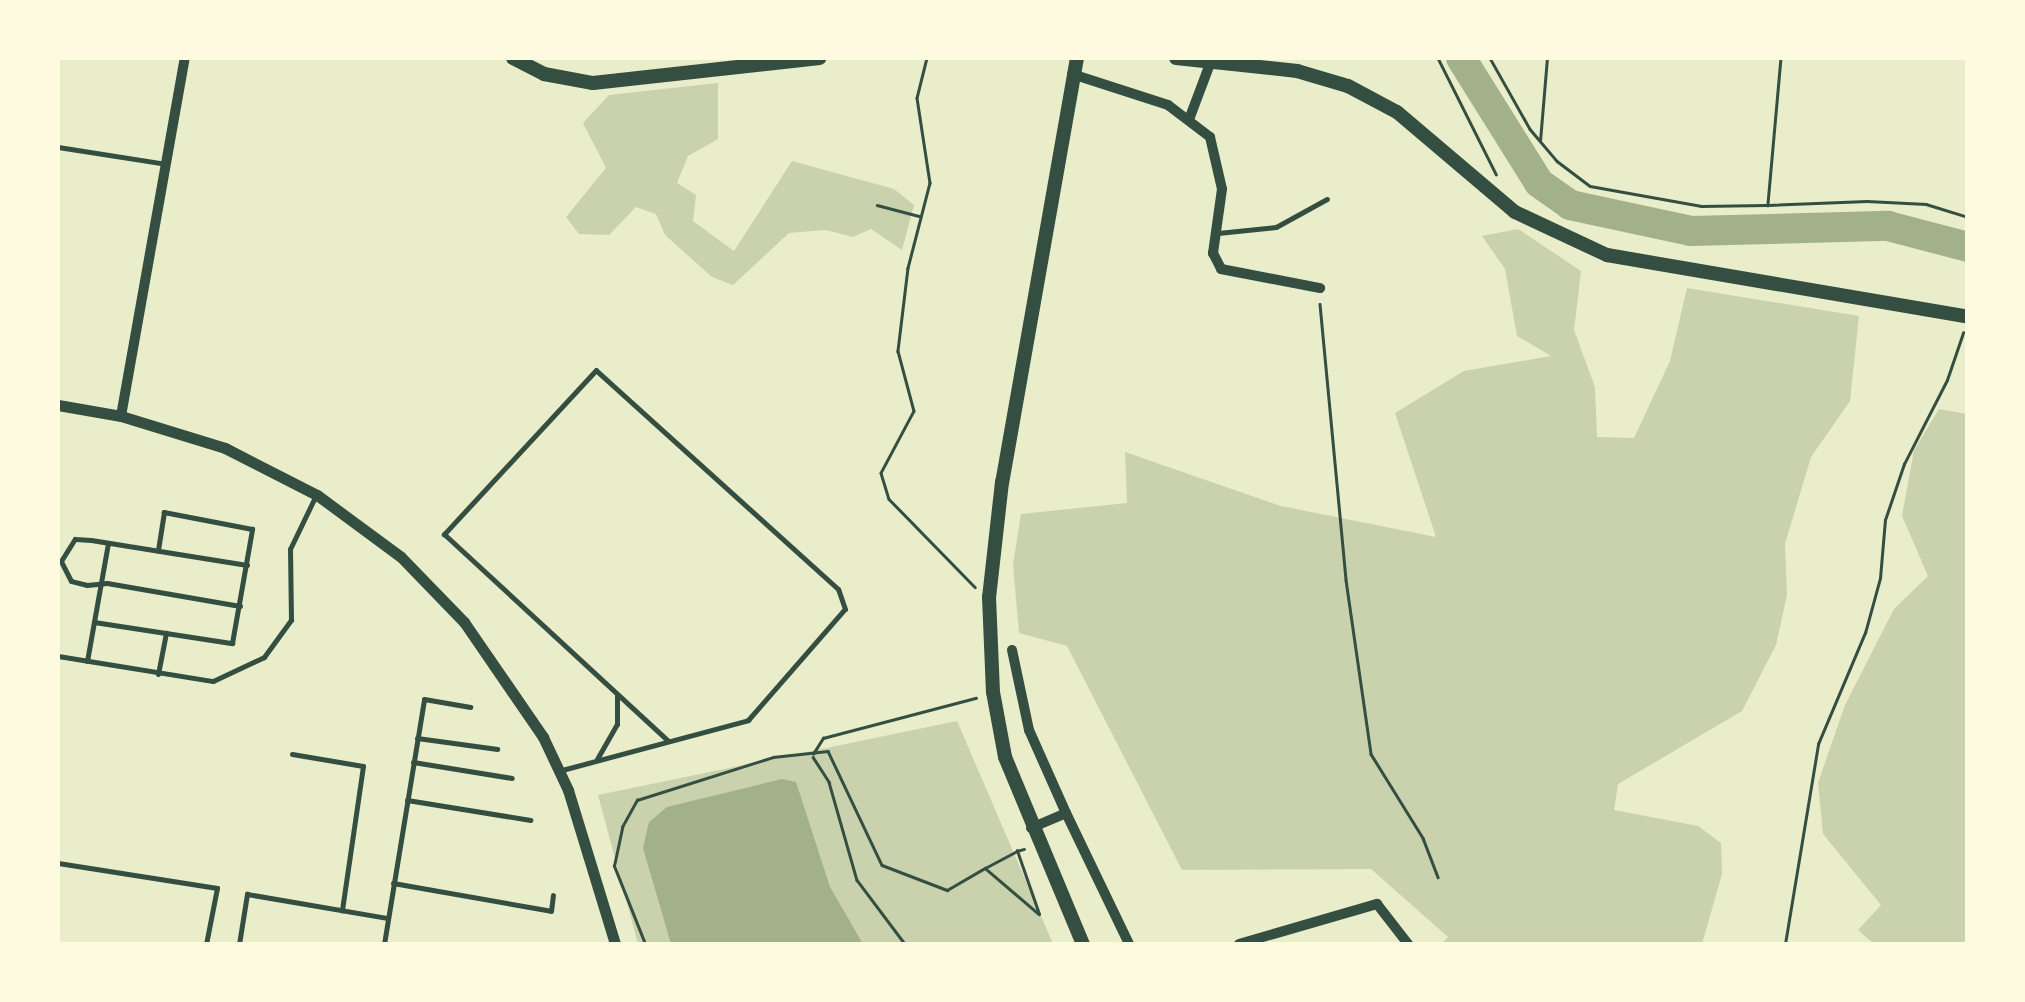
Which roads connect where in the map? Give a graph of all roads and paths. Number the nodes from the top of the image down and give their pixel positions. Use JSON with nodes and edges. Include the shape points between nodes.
{"nodes":[{"id":1,"x":185,"y":58,"type":"edge"},
{"id":2,"x":513,"y":58,"type":"edge"},
{"id":3,"x":820,"y":58,"type":"edge"},
{"id":4,"x":927,"y":58,"type":"edge"},
{"id":5,"x":1076,"y":58,"type":"edge"},
{"id":6,"x":1176,"y":58,"type":"edge"},
{"id":7,"x":1438,"y":58,"type":"edge"},
{"id":8,"x":1490,"y":58,"type":"edge"},
{"id":9,"x":1547,"y":58,"type":"edge"},
{"id":10,"x":1782,"y":58,"type":"edge"},
{"id":11,"x":1211,"y":62,"type":"junction"},
{"id":12,"x":1072,"y":74,"type":"junction"},
{"id":13,"x":1190,"y":117,"type":"junction"},
{"id":14,"x":1540,"y":141,"type":"junction"},
{"id":15,"x":58,"y":146,"type":"edge"},
{"id":16,"x":166,"y":164,"type":"junction"},
{"id":17,"x":1495,"y":195,"type":"junction"},
{"id":18,"x":1327,"y":199,"type":"dead end"},
{"id":19,"x":878,"y":205,"type":"dead end"},
{"id":20,"x":1768,"y":205,"type":"junction"},
{"id":21,"x":921,"y":216,"type":"junction"},
{"id":22,"x":1968,"y":217,"type":"edge"},
{"id":23,"x":1218,"y":233,"type":"junction"},
{"id":24,"x":1320,"y":288,"type":"joint"},
{"id":25,"x":1967,"y":315,"type":"edge"},
{"id":26,"x":58,"y":405,"type":"edge"},
{"id":27,"x":121,"y":416,"type":"junction"},
{"id":28,"x":317,"y":495,"type":"junction"},
{"id":29,"x":108,"y":543,"type":"junction"},
{"id":30,"x":158,"y":551,"type":"junction"},
{"id":31,"x":247,"y":565,"type":"junction"},
{"id":32,"x":101,"y":584,"type":"junction"},
{"id":33,"x":989,"y":597,"type":"junction"},
{"id":34,"x":240,"y":606,"type":"junction"},
{"id":35,"x":94,"y":622,"type":"junction"},
{"id":36,"x":166,"y":633,"type":"junction"},
{"id":37,"x":1012,"y":650,"type":"dead end"},
{"id":38,"x":58,"y":656,"type":"edge"},
{"id":39,"x":87,"y":661,"type":"junction"},
{"id":40,"x":158,"y":674,"type":"junction"},
{"id":41,"x":616,"y":693,"type":"junction"},
{"id":42,"x":981,"y":698,"type":"dead end"},
{"id":43,"x":470,"y":707,"type":"dead end"},
{"id":44,"x":417,"y":738,"type":"junction"},
{"id":45,"x":668,"y":741,"type":"junction"},
{"id":46,"x":497,"y":750,"type":"dead end"},
{"id":47,"x":292,"y":754,"type":"dead end"},
{"id":48,"x":812,"y":755,"type":"junction"},
{"id":49,"x":596,"y":759,"type":"junction"},
{"id":50,"x":414,"y":762,"type":"junction"},
{"id":51,"x":559,"y":770,"type":"junction"},
{"id":52,"x":512,"y":778,"type":"dead end"},
{"id":53,"x":407,"y":800,"type":"junction"},
{"id":54,"x":1066,"y":813,"type":"junction"},
{"id":55,"x":530,"y":820,"type":"dead end"},
{"id":56,"x":1030,"y":828,"type":"junction"},
{"id":57,"x":1016,"y":852,"type":"junction"},
{"id":58,"x":58,"y":863,"type":"edge"},
{"id":59,"x":985,"y":868,"type":"junction"},
{"id":60,"x":1438,"y":876,"type":"dead end"},
{"id":61,"x":394,"y":883,"type":"junction"},
{"id":62,"x":553,"y":895,"type":"dead end"},
{"id":63,"x":342,"y":910,"type":"junction"},
{"id":64,"x":388,"y":918,"type":"junction"},
{"id":65,"x":206,"y":944,"type":"edge"},
{"id":66,"x":239,"y":944,"type":"edge"},
{"id":67,"x":384,"y":944,"type":"edge"},
{"id":68,"x":614,"y":944,"type":"edge"},
{"id":69,"x":645,"y":944,"type":"edge"},
{"id":70,"x":905,"y":944,"type":"edge"},
{"id":71,"x":1084,"y":944,"type":"edge"},
{"id":72,"x":1129,"y":944,"type":"edge"},
{"id":73,"x":1239,"y":944,"type":"edge"},
{"id":74,"x":1408,"y":944,"type":"edge"},
{"id":75,"x":1785,"y":944,"type":"edge"}],
"edges":[{"from":1,"to":16,"type":"street"},
{"from":2,"to":3,"type":"main road","via":[[544,74],[593,82]]},
{"from":4,"to":21,"type":"path","via":[[918,98],[930,183]]},
{"from":5,"to":12,"type":"main road"},
{"from":6,"to":11,"type":"main road"},
{"from":7,"to":17,"type":"path","via":[[1492,159]]},
{"from":8,"to":14,"type":"path"},
{"from":9,"to":14,"type":"path"},
{"from":10,"to":20,"type":"path"},
{"from":11,"to":13,"type":"street"},
{"from":11,"to":17,"type":"main road","via":[[1297,71],[1348,86],[1397,112]]},
{"from":12,"to":13,"type":"street","via":[[1128,88]]},
{"from":12,"to":33,"type":"main road","via":[[1002,482]]},
{"from":13,"to":23,"type":"street","via":[[1210,137],[1219,162]]},
{"from":14,"to":20,"type":"path","via":[[1590,186],[1701,206]]},
{"from":15,"to":16,"type":"lane"},
{"from":16,"to":27,"type":"street"},
{"from":17,"to":25,"type":"main road","via":[[1558,236],[1607,255]]},
{"from":18,"to":23,"type":"lane","via":[[1276,227]]},
{"from":19,"to":21,"type":"path"},
{"from":20,"to":22,"type":"path","via":[[1867,200],[1926,204]]},
{"from":21,"to":33,"type":"path","via":[[898,352],[914,411],[881,473],[883,487]]},
{"from":23,"to":24,"type":"street","via":[[1214,253],[1220,269],[1234,277]]},
{"from":24,"to":60,"type":"path","via":[[1346,580],[1371,754],[1423,838]]},
{"from":25,"to":75,"type":"path","via":[[1947,380],[1904,464],[1885,520],[1880,578],[1864,632],[1818,744]]},
{"from":26,"to":27,"type":"street"},
{"from":27,"to":28,"type":"street","via":[[224,448]]},
{"from":28,"to":40,"type":"lane","via":[[290,549],[292,620],[264,657],[213,681]]},
{"from":28,"to":51,"type":"street","via":[[401,557],[464,622]]},
{"from":29,"to":30,"type":"lane"},
{"from":29,"to":32,"type":"lane"},
{"from":29,"to":32,"type":"lane","via":[[74,540],[61,560],[71,581]]},
{"from":30,"to":31,"type":"lane"},
{"from":30,"to":31,"type":"lane","via":[[164,512],[247,526]]},
{"from":31,"to":34,"type":"lane"},
{"from":32,"to":34,"type":"lane"},
{"from":32,"to":35,"type":"lane"},
{"from":33,"to":56,"type":"main road","via":[[996,708]]},
{"from":34,"to":36,"type":"lane","via":[[232,643]]},
{"from":35,"to":36,"type":"lane"},
{"from":35,"to":39,"type":"lane"},
{"from":36,"to":40,"type":"lane"},
{"from":37,"to":54,"type":"street","via":[[1029,730]]},
{"from":38,"to":39,"type":"lane"},
{"from":39,"to":40,"type":"lane"},
{"from":41,"to":45,"type":"lane"},
{"from":41,"to":45,"type":"lane","via":[[444,534],[596,370],[838,589],[845,608],[748,720]]},
{"from":41,"to":49,"type":"lane","via":[[617,724]]},
{"from":42,"to":48,"type":"path","via":[[823,738]]},
{"from":43,"to":44,"type":"lane","via":[[424,700]]},
{"from":44,"to":46,"type":"lane"},
{"from":44,"to":50,"type":"lane"},
{"from":45,"to":49,"type":"lane"},
{"from":47,"to":63,"type":"lane","via":[[362,766]]},
{"from":48,"to":59,"type":"path","via":[[828,751],[882,865],[947,890]]},
{"from":48,"to":69,"type":"path","via":[[773,757],[636,800],[614,866]]},
{"from":48,"to":70,"type":"path","via":[[829,782],[856,880]]},
{"from":49,"to":51,"type":"lane"},
{"from":50,"to":52,"type":"lane"},
{"from":50,"to":53,"type":"lane"},
{"from":51,"to":68,"type":"street"},
{"from":53,"to":55,"type":"lane"},
{"from":53,"to":61,"type":"lane"},
{"from":54,"to":56,"type":"street"},
{"from":54,"to":72,"type":"street"},
{"from":56,"to":57,"type":"path"},
{"from":56,"to":71,"type":"main road"},
{"from":57,"to":59,"type":"path"},
{"from":57,"to":59,"type":"path","via":[[1039,914]]},
{"from":58,"to":65,"type":"lane","via":[[216,888]]},
{"from":61,"to":62,"type":"lane","via":[[551,911]]},
{"from":61,"to":64,"type":"lane"},
{"from":63,"to":64,"type":"lane"},
{"from":63,"to":66,"type":"lane","via":[[247,894]]},
{"from":64,"to":67,"type":"lane"},
{"from":73,"to":74,"type":"street","via":[[1376,904]]}]}
